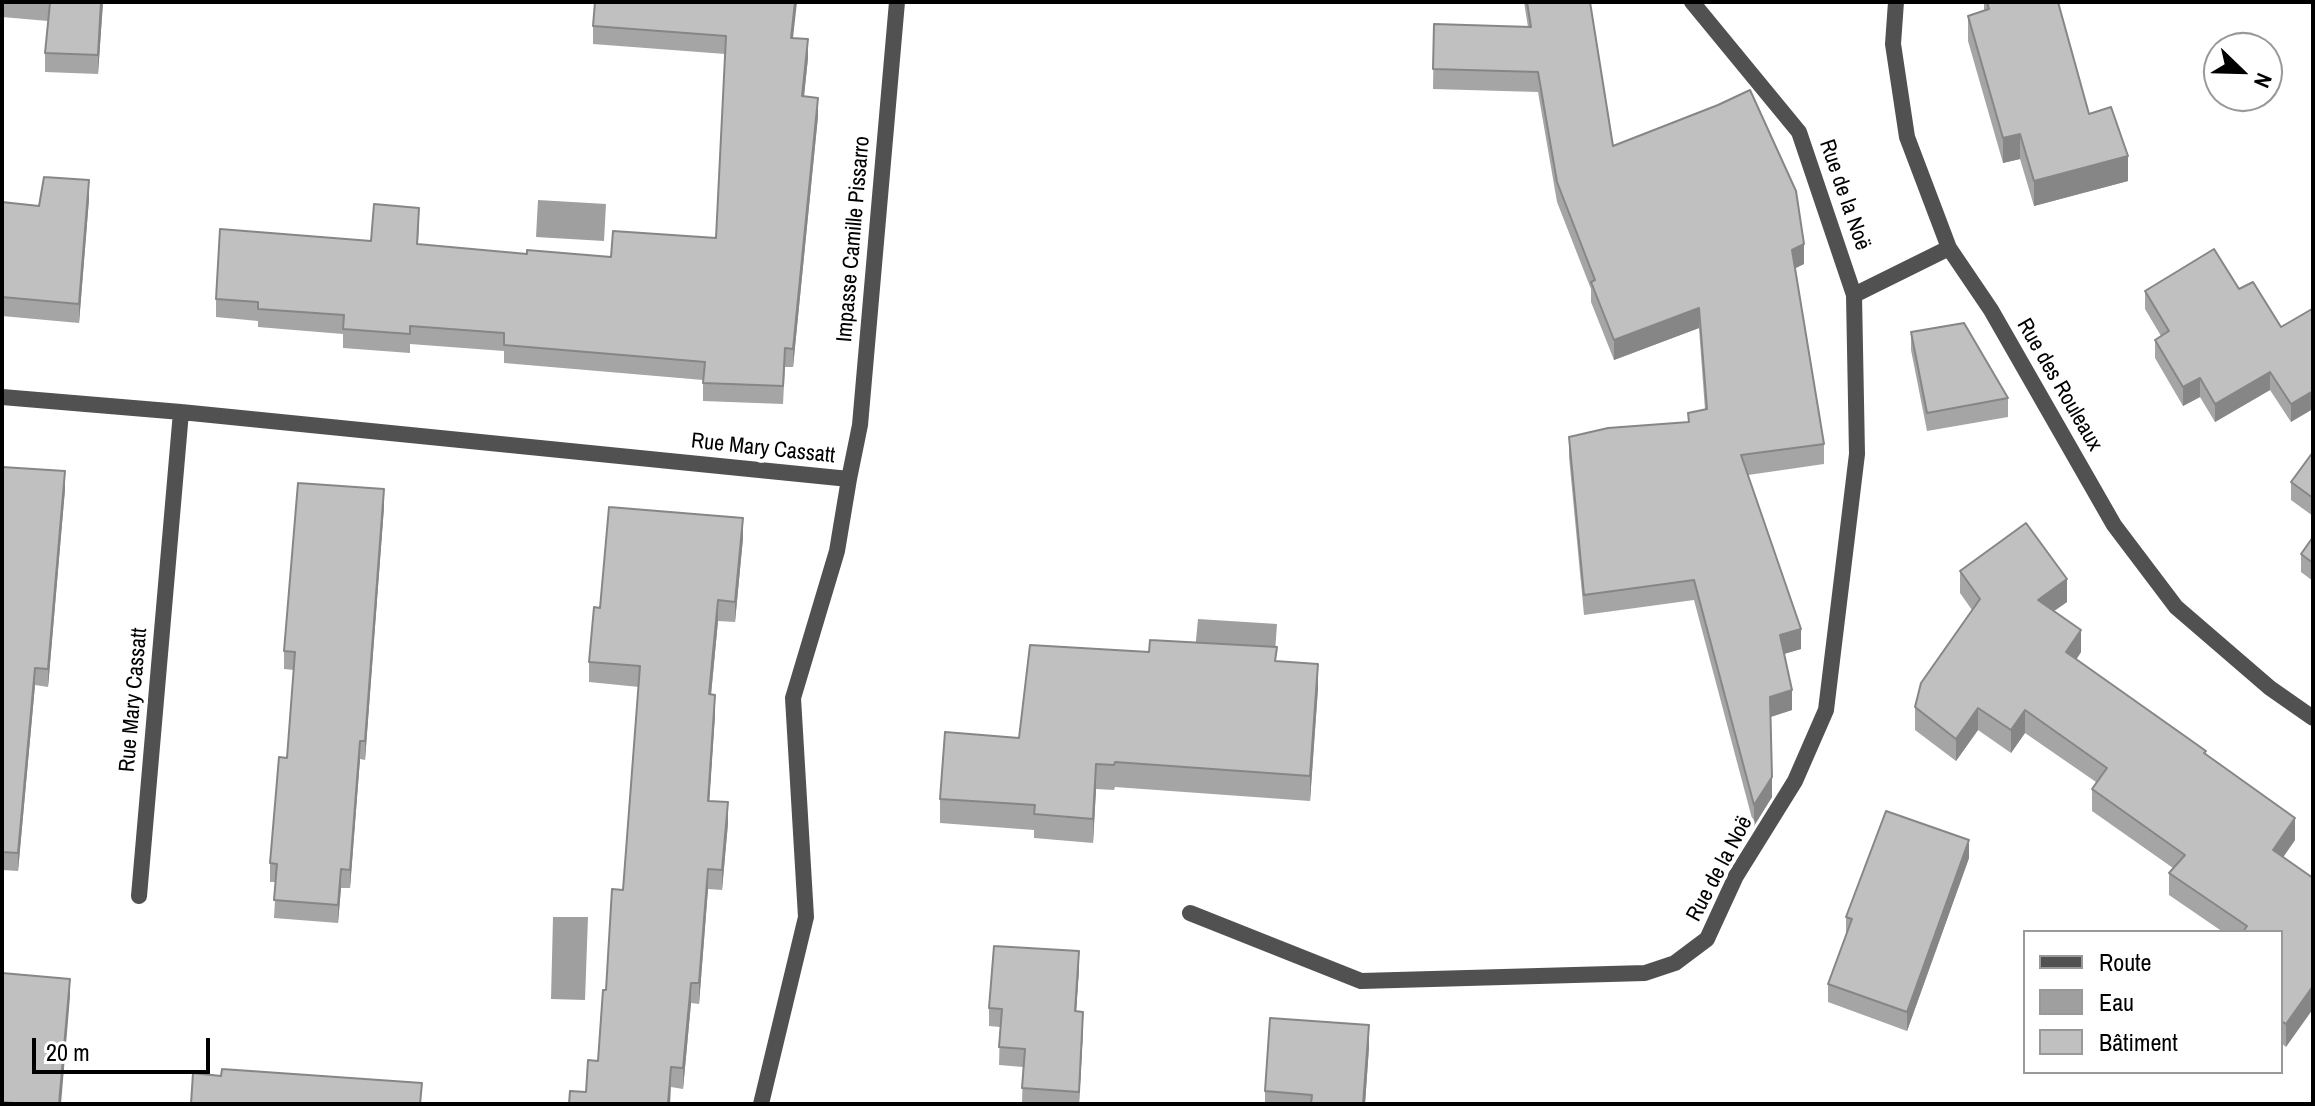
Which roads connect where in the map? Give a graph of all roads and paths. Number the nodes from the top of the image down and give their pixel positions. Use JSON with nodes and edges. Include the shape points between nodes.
{"nodes":[{"id":1,"x":897,"y":2,"type":"edge"},
{"id":2,"x":1692,"y":2,"type":"edge"},
{"id":3,"x":1896,"y":2,"type":"edge"},
{"id":4,"x":1949,"y":248,"type":"junction"},
{"id":5,"x":1854,"y":295,"type":"junction"},
{"id":6,"x":2,"y":397,"type":"edge"},
{"id":7,"x":181,"y":412,"type":"junction"},
{"id":8,"x":849,"y":479,"type":"junction"},
{"id":9,"x":2313,"y":718,"type":"edge"},
{"id":10,"x":139,"y":896,"type":"dead end"},
{"id":11,"x":1190,"y":913,"type":"dead end"},
{"id":12,"x":761,"y":1104,"type":"edge"}],
"edges":[{"from":1,"to":8,"type":"street","name":"Impasse Camille Pissarro","via":[[860,425]]},
{"from":2,"to":5,"type":"street","name":"Rue de la Noë","via":[[1799,132]]},
{"from":3,"to":4,"type":"street","name":"Rue des Rouleaux","via":[[1893,44],[1907,137]]},
{"from":4,"to":5,"type":"street"},
{"from":4,"to":9,"type":"street","name":"Rue des Rouleaux","via":[[1991,310],[2114,525],[2176,607]]},
{"from":5,"to":11,"type":"street","name":"Rue de la Noë","via":[[1857,454],[1826,710],[1795,781],[1736,876],[1707,939],[1675,963],[1645,973],[1361,981]]},
{"from":6,"to":7,"type":"street","name":"Rue Mary Cassatt"},
{"from":7,"to":8,"type":"street","name":"Rue Mary Cassatt"},
{"from":7,"to":10,"type":"street","name":"Rue Mary Cassatt"},
{"from":8,"to":12,"type":"street","name":"Rue Mary Cassatt","via":[[837,551],[793,698],[806,917]]}]}
